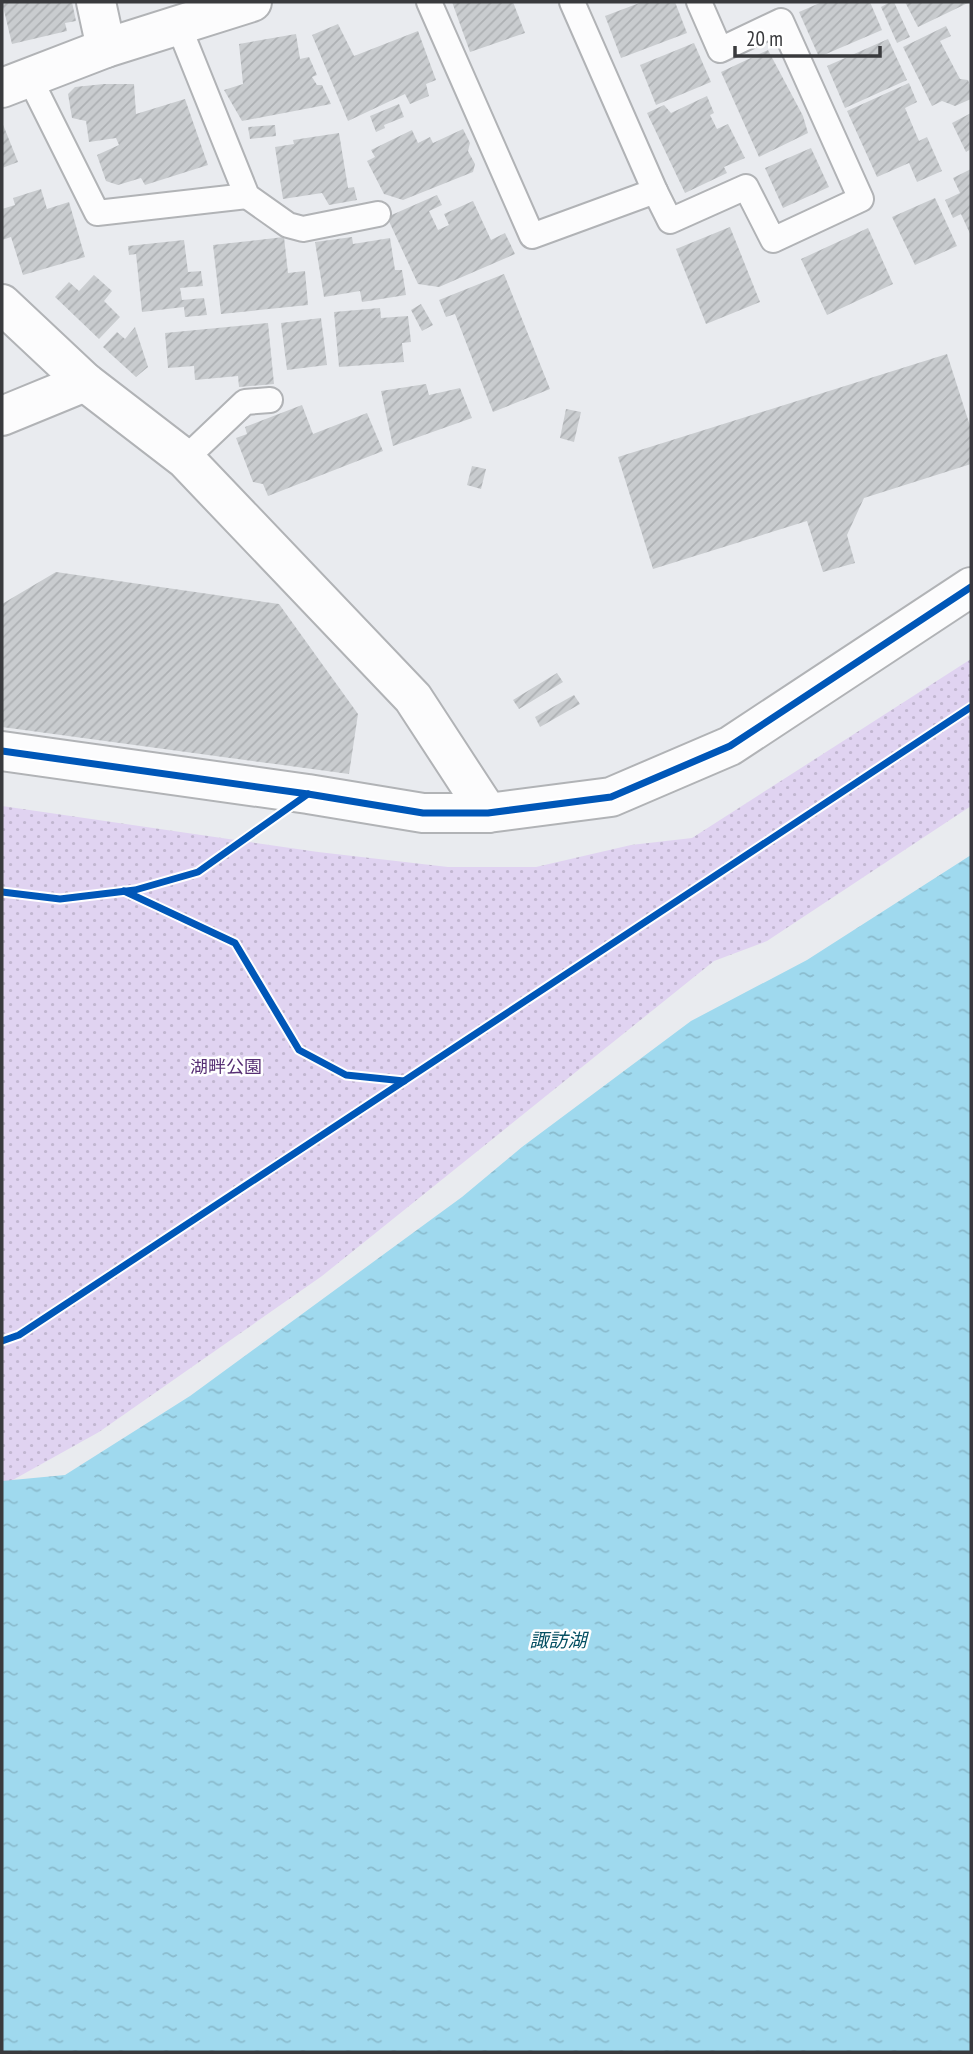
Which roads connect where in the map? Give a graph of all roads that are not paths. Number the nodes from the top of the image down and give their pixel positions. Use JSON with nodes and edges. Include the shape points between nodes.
{"nodes":[{"id":1,"x":96,"y":2,"type":"edge"},
{"id":2,"x":252,"y":2,"type":"edge"},
{"id":3,"x":429,"y":2,"type":"edge"},
{"id":4,"x":572,"y":2,"type":"edge"},
{"id":5,"x":699,"y":2,"type":"edge"},
{"id":6,"x":179,"y":27,"type":"junction"},
{"id":7,"x":106,"y":48,"type":"junction"},
{"id":8,"x":16,"y":82,"type":"edge"},
{"id":9,"x":655,"y":191,"type":"junction"},
{"id":10,"x":247,"y":196,"type":"junction"},
{"id":11,"x":378,"y":214,"type":"dead end"},
{"id":12,"x":2,"y":304,"type":"edge"},
{"id":13,"x":85,"y":382,"type":"junction"},
{"id":14,"x":270,"y":400,"type":"dead end"},
{"id":15,"x":2,"y":416,"type":"edge"},
{"id":16,"x":185,"y":459,"type":"junction"},
{"id":17,"x":971,"y":587,"type":"edge"},
{"id":18,"x":2,"y":751,"type":"edge"},
{"id":19,"x":488,"y":813,"type":"junction"}],
"edges":[{"from":1,"to":7,"type":"street"},
{"from":2,"to":6,"type":"street"},
{"from":3,"to":9,"type":"lane","via":[[532,236]]},
{"from":4,"to":9,"type":"lane"},
{"from":5,"to":9,"type":"lane","via":[[720,50],[781,21],[861,199],[773,240],[747,187],[670,221]]},
{"from":6,"to":7,"type":"street"},
{"from":6,"to":10,"type":"lane"},
{"from":7,"to":8,"type":"street"},
{"from":8,"to":10,"type":"lane","via":[[97,213]]},
{"from":10,"to":11,"type":"lane","via":[[288,225],[303,229]]},
{"from":12,"to":13,"type":"street"},
{"from":13,"to":15,"type":"street"},
{"from":13,"to":16,"type":"street"},
{"from":14,"to":16,"type":"lane","via":[[245,402]]},
{"from":16,"to":19,"type":"street","via":[[413,698]]},
{"from":17,"to":19,"type":"street","via":[[730,746],[611,797]]},
{"from":18,"to":19,"type":"street","via":[[423,813]]}]}
